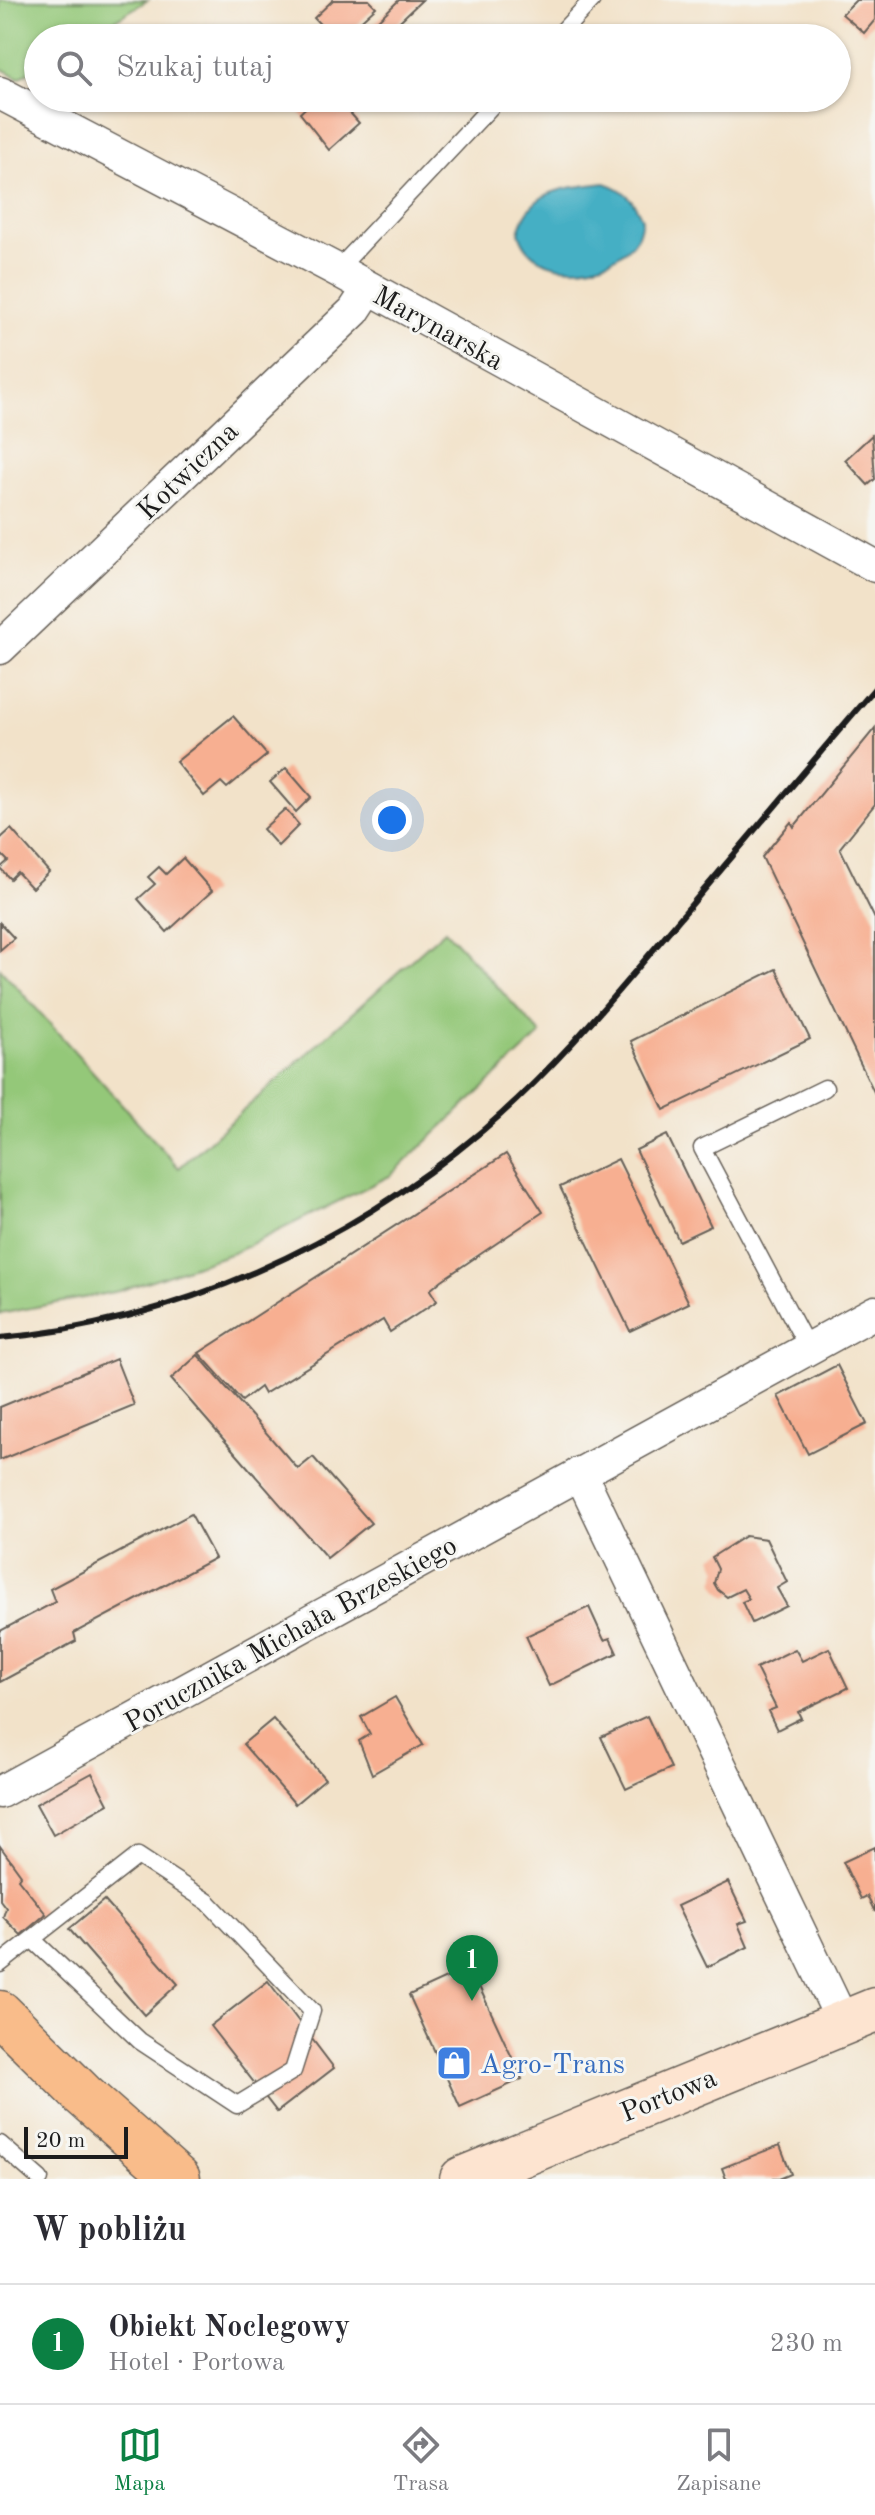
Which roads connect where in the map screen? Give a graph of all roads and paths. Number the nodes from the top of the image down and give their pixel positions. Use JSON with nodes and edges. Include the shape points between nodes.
{"nodes":[{"id":1,"x":592,"y":0,"type":"edge"},
{"id":2,"x":569,"y":24,"type":"edge"},
{"id":3,"x":0,"y":93,"type":"edge"},
{"id":4,"x":24,"y":106,"type":"edge"},
{"id":5,"x":36,"y":112,"type":"edge"},
{"id":6,"x":486,"y":112,"type":"edge"},
{"id":7,"x":337,"y":270,"type":"junction"},
{"id":8,"x":369,"y":288,"type":"junction"},
{"id":9,"x":875,"y":566,"type":"edge"},
{"id":10,"x":0,"y":648,"type":"edge"},
{"id":11,"x":825,"y":1088,"type":"dead end"},
{"id":12,"x":875,"y":1312,"type":"edge"},
{"id":13,"x":808,"y":1348,"type":"junction"},
{"id":14,"x":580,"y":1473,"type":"junction"},
{"id":15,"x":0,"y":1792,"type":"edge"},
{"id":16,"x":32,"y":1939,"type":"junction"},
{"id":17,"x":0,"y":1964,"type":"edge"},
{"id":18,"x":0,"y":2013,"type":"edge"},
{"id":19,"x":859,"y":2016,"type":"edge"},
{"id":20,"x":0,"y":2144,"type":"edge"},
{"id":21,"x":40,"y":2179,"type":"edge"},
{"id":22,"x":178,"y":2179,"type":"edge"},
{"id":23,"x":462,"y":2179,"type":"edge"}],
"edges":[{"from":1,"to":2,"type":"lane"},
{"from":3,"to":4,"type":"street","name":"Marynarska"},
{"from":5,"to":7,"type":"street","name":"Marynarska"},
{"from":6,"to":7,"type":"lane"},
{"from":7,"to":8,"type":"street","name":"Marynarska"},
{"from":8,"to":9,"type":"street","name":"Marynarska"},
{"from":8,"to":10,"type":"street","name":"Kotwiczna","via":[[354,311]]},
{"from":11,"to":13,"type":"lane","via":[[702,1148]]},
{"from":12,"to":13,"type":"street","name":"Porucznika Michała Brzeskiego"},
{"from":13,"to":14,"type":"street","name":"Porucznika Michała Brzeskiego"},
{"from":14,"to":15,"type":"street","name":"Porucznika Michała Brzeskiego"},
{"from":14,"to":19,"type":"street"},
{"from":16,"to":16,"type":"lane","via":[[140,2041],[237,2105],[293,2071],[312,2011],[208,1902],[138,1856]]},
{"from":16,"to":17,"type":"lane"},
{"from":18,"to":22,"type":"main road"},
{"from":19,"to":23,"type":"street","name":"Portowa"},
{"from":20,"to":21,"type":"lane"}]}
